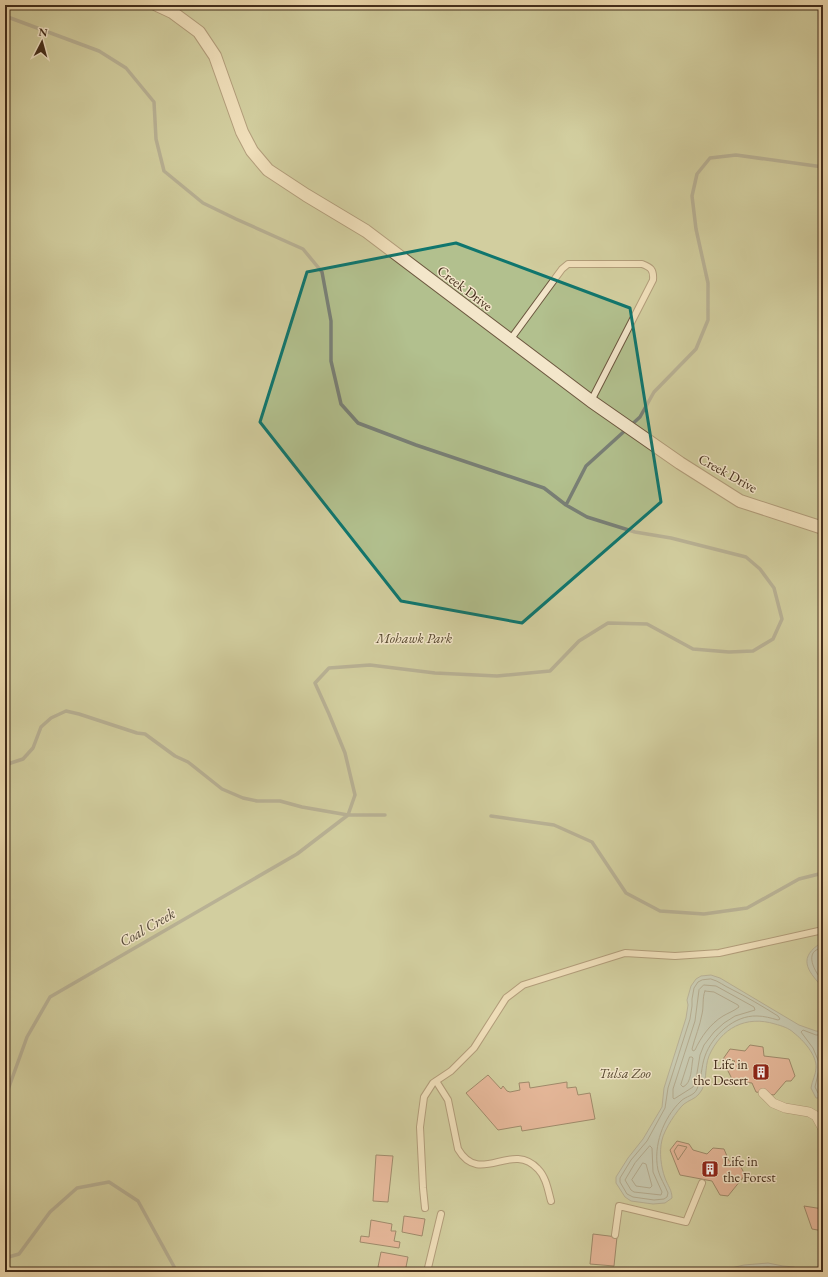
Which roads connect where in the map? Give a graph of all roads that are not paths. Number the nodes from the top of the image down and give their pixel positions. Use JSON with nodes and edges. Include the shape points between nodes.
{"nodes":[{"id":1,"x":157,"y":5,"type":"edge"},
{"id":2,"x":510,"y":340,"type":"junction"},
{"id":3,"x":591,"y":401,"type":"junction"},
{"id":4,"x":823,"y":528,"type":"edge"},
{"id":5,"x":823,"y":930,"type":"edge"},
{"id":6,"x":436,"y":1081,"type":"junction"},
{"id":7,"x":763,"y":1093,"type":"dead end"},
{"id":8,"x":823,"y":1130,"type":"edge"},
{"id":9,"x":702,"y":1183,"type":"dead end"},
{"id":10,"x":551,"y":1201,"type":"dead end"},
{"id":11,"x":425,"y":1208,"type":"dead end"},
{"id":12,"x":441,"y":1214,"type":"dead end"},
{"id":13,"x":615,"y":1236,"type":"dead end"},
{"id":14,"x":427,"y":1272,"type":"edge"}],
"edges":[{"from":1,"to":2,"type":"street","name":"Creek Drive","via":[[172,12],[199,32],[215,56],[242,132],[252,151],[268,170],[366,231]]},
{"from":2,"to":3,"type":"street","name":"Creek Drive"},
{"from":2,"to":3,"type":"lane","via":[[568,264],[642,264],[649,267],[653,273],[653,280]]},
{"from":3,"to":4,"type":"street","name":"Creek Drive","via":[[635,433],[740,501]]},
{"from":5,"to":6,"type":"lane","via":[[719,953],[675,956],[625,953],[522,985],[506,998],[474,1048],[451,1072]]},
{"from":6,"to":10,"type":"lane","via":[[448,1100],[458,1148],[462,1155],[468,1161],[482,1165],[508,1159],[530,1163],[545,1179]]},
{"from":6,"to":11,"type":"lane","via":[[424,1097],[420,1127]]},
{"from":7,"to":8,"type":"street","via":[[772,1103],[810,1112],[816,1116]]},
{"from":9,"to":13,"type":"lane","via":[[686,1222],[619,1206]]},
{"from":12,"to":14,"type":"lane"}]}
